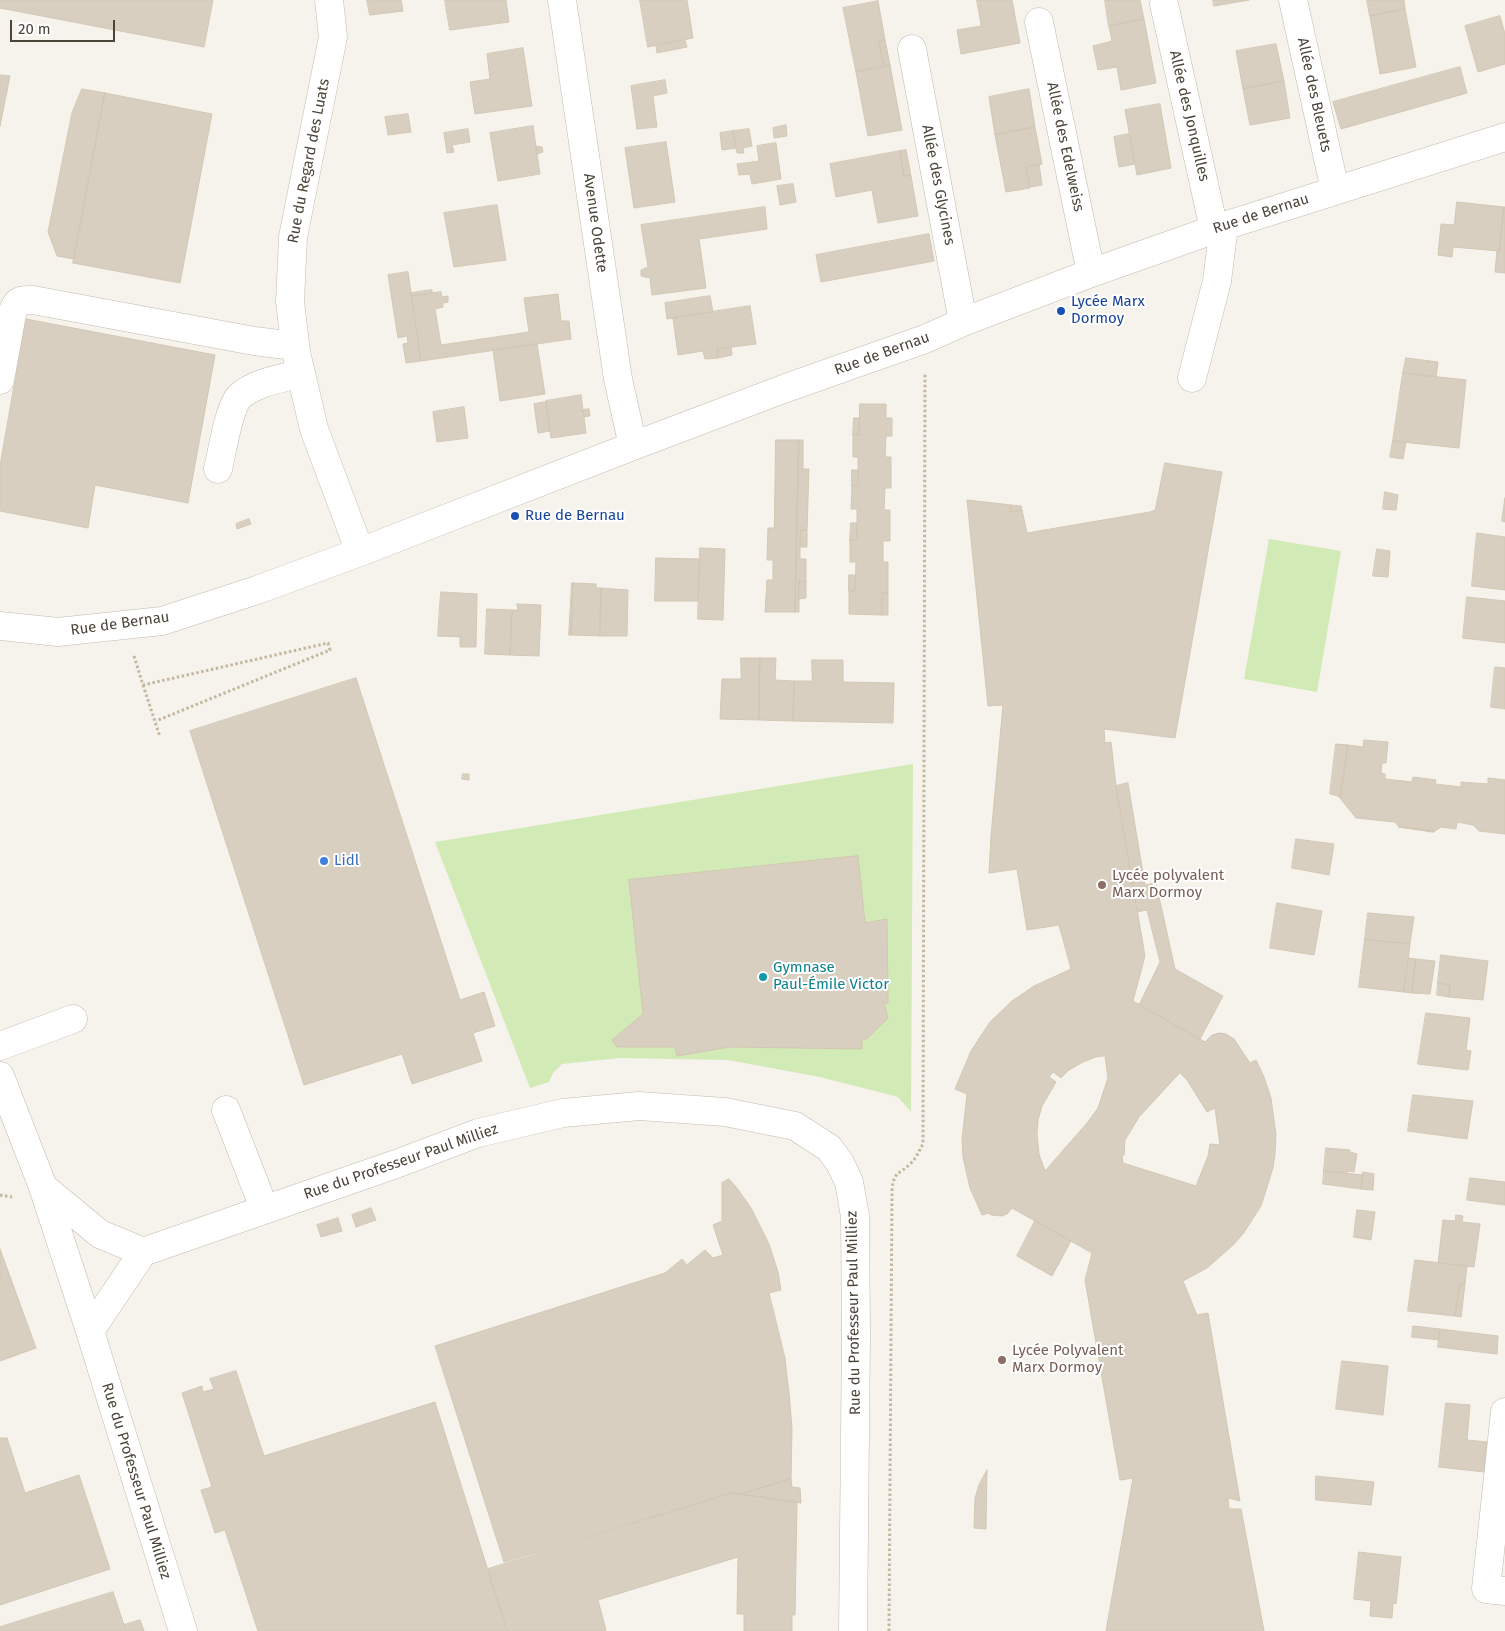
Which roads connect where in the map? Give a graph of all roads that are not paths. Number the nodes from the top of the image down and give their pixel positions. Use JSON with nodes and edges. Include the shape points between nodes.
{"nodes":[{"id":1,"x":329,"y":0,"type":"edge"},
{"id":2,"x":562,"y":0,"type":"edge"},
{"id":3,"x":1293,"y":0,"type":"edge"},
{"id":4,"x":1164,"y":4,"type":"dead end"},
{"id":5,"x":1039,"y":22,"type":"dead end"},
{"id":6,"x":912,"y":49,"type":"dead end"},
{"id":7,"x":1505,"y":137,"type":"edge"},
{"id":8,"x":1335,"y":190,"type":"junction"},
{"id":9,"x":1219,"y":228,"type":"junction"},
{"id":10,"x":1091,"y":273,"type":"junction"},
{"id":11,"x":963,"y":322,"type":"junction"},
{"id":12,"x":295,"y":346,"type":"junction"},
{"id":13,"x":301,"y":373,"type":"junction"},
{"id":14,"x":1192,"y":378,"type":"dead end"},
{"id":15,"x":0,"y":380,"type":"edge"},
{"id":16,"x":633,"y":446,"type":"junction"},
{"id":17,"x":218,"y":469,"type":"dead end"},
{"id":18,"x":360,"y":552,"type":"junction"},
{"id":19,"x":0,"y":626,"type":"edge"},
{"id":20,"x":73,"y":1019,"type":"dead end"},
{"id":21,"x":0,"y":1046,"type":"edge"},
{"id":22,"x":0,"y":1076,"type":"edge"},
{"id":23,"x":226,"y":1110,"type":"dead end"},
{"id":24,"x":42,"y":1187,"type":"junction"},
{"id":25,"x":264,"y":1208,"type":"junction"},
{"id":26,"x":143,"y":1252,"type":"junction"},
{"id":27,"x":90,"y":1331,"type":"junction"},
{"id":28,"x":1505,"y":1412,"type":"edge"},
{"id":29,"x":1495,"y":1590,"type":"edge"},
{"id":30,"x":183,"y":1631,"type":"edge"},
{"id":31,"x":853,"y":1631,"type":"edge"}],
"edges":[{"from":1,"to":12,"type":"street","name":"Rue du Regard des Luats","via":[[333,37],[292,237],[290,302]]},
{"from":2,"to":16,"type":"street","name":"Avenue Odette","via":[[618,378]]},
{"from":3,"to":8,"type":"street","name":"Allée des Bleuets"},
{"from":4,"to":9,"type":"street","name":"Allée des Jonquilles"},
{"from":5,"to":10,"type":"street","name":"Allée des Edelweiss"},
{"from":6,"to":11,"type":"street","name":"Allée des Glycines"},
{"from":7,"to":8,"type":"street","name":"Rue de Bernau"},
{"from":8,"to":9,"type":"street","name":"Rue de Bernau"},
{"from":9,"to":10,"type":"street","name":"Rue de Bernau"},
{"from":9,"to":14,"type":"street","via":[[1216,280]]},
{"from":10,"to":11,"type":"street","name":"Rue de Bernau"},
{"from":11,"to":16,"type":"street","name":"Rue de Bernau","via":[[925,340]]},
{"from":12,"to":13,"type":"street","name":"Rue du Regard des Luats"},
{"from":12,"to":15,"type":"street","via":[[20,300],[12,314]]},
{"from":13,"to":17,"type":"street","via":[[263,384],[239,397],[233,407]]},
{"from":13,"to":18,"type":"street","name":"Rue du Regard des Luats","via":[[314,429]]},
{"from":16,"to":18,"type":"street","name":"Rue de Bernau"},
{"from":18,"to":19,"type":"street","name":"Rue de Bernau","via":[[162,621],[58,632]]},
{"from":20,"to":21,"type":"street"},
{"from":22,"to":24,"type":"street","name":"Rue du Professeur Paul Milliez"},
{"from":23,"to":25,"type":"street"},
{"from":24,"to":26,"type":"street","via":[[100,1234]]},
{"from":24,"to":27,"type":"street","name":"Rue du Professeur Paul Milliez"},
{"from":25,"to":26,"type":"street","name":"Rue du Professeur Paul Milliez"},
{"from":25,"to":31,"type":"street","name":"Rue du Professeur Paul Milliez","via":[[478,1133],[562,1113],[639,1106],[725,1112],[795,1126],[829,1148],[849,1182],[855,1216]]},
{"from":26,"to":27,"type":"street"},
{"from":27,"to":30,"type":"street","name":"Rue du Professeur Paul Milliez"},
{"from":28,"to":29,"type":"street","via":[[1491,1537]]}]}
